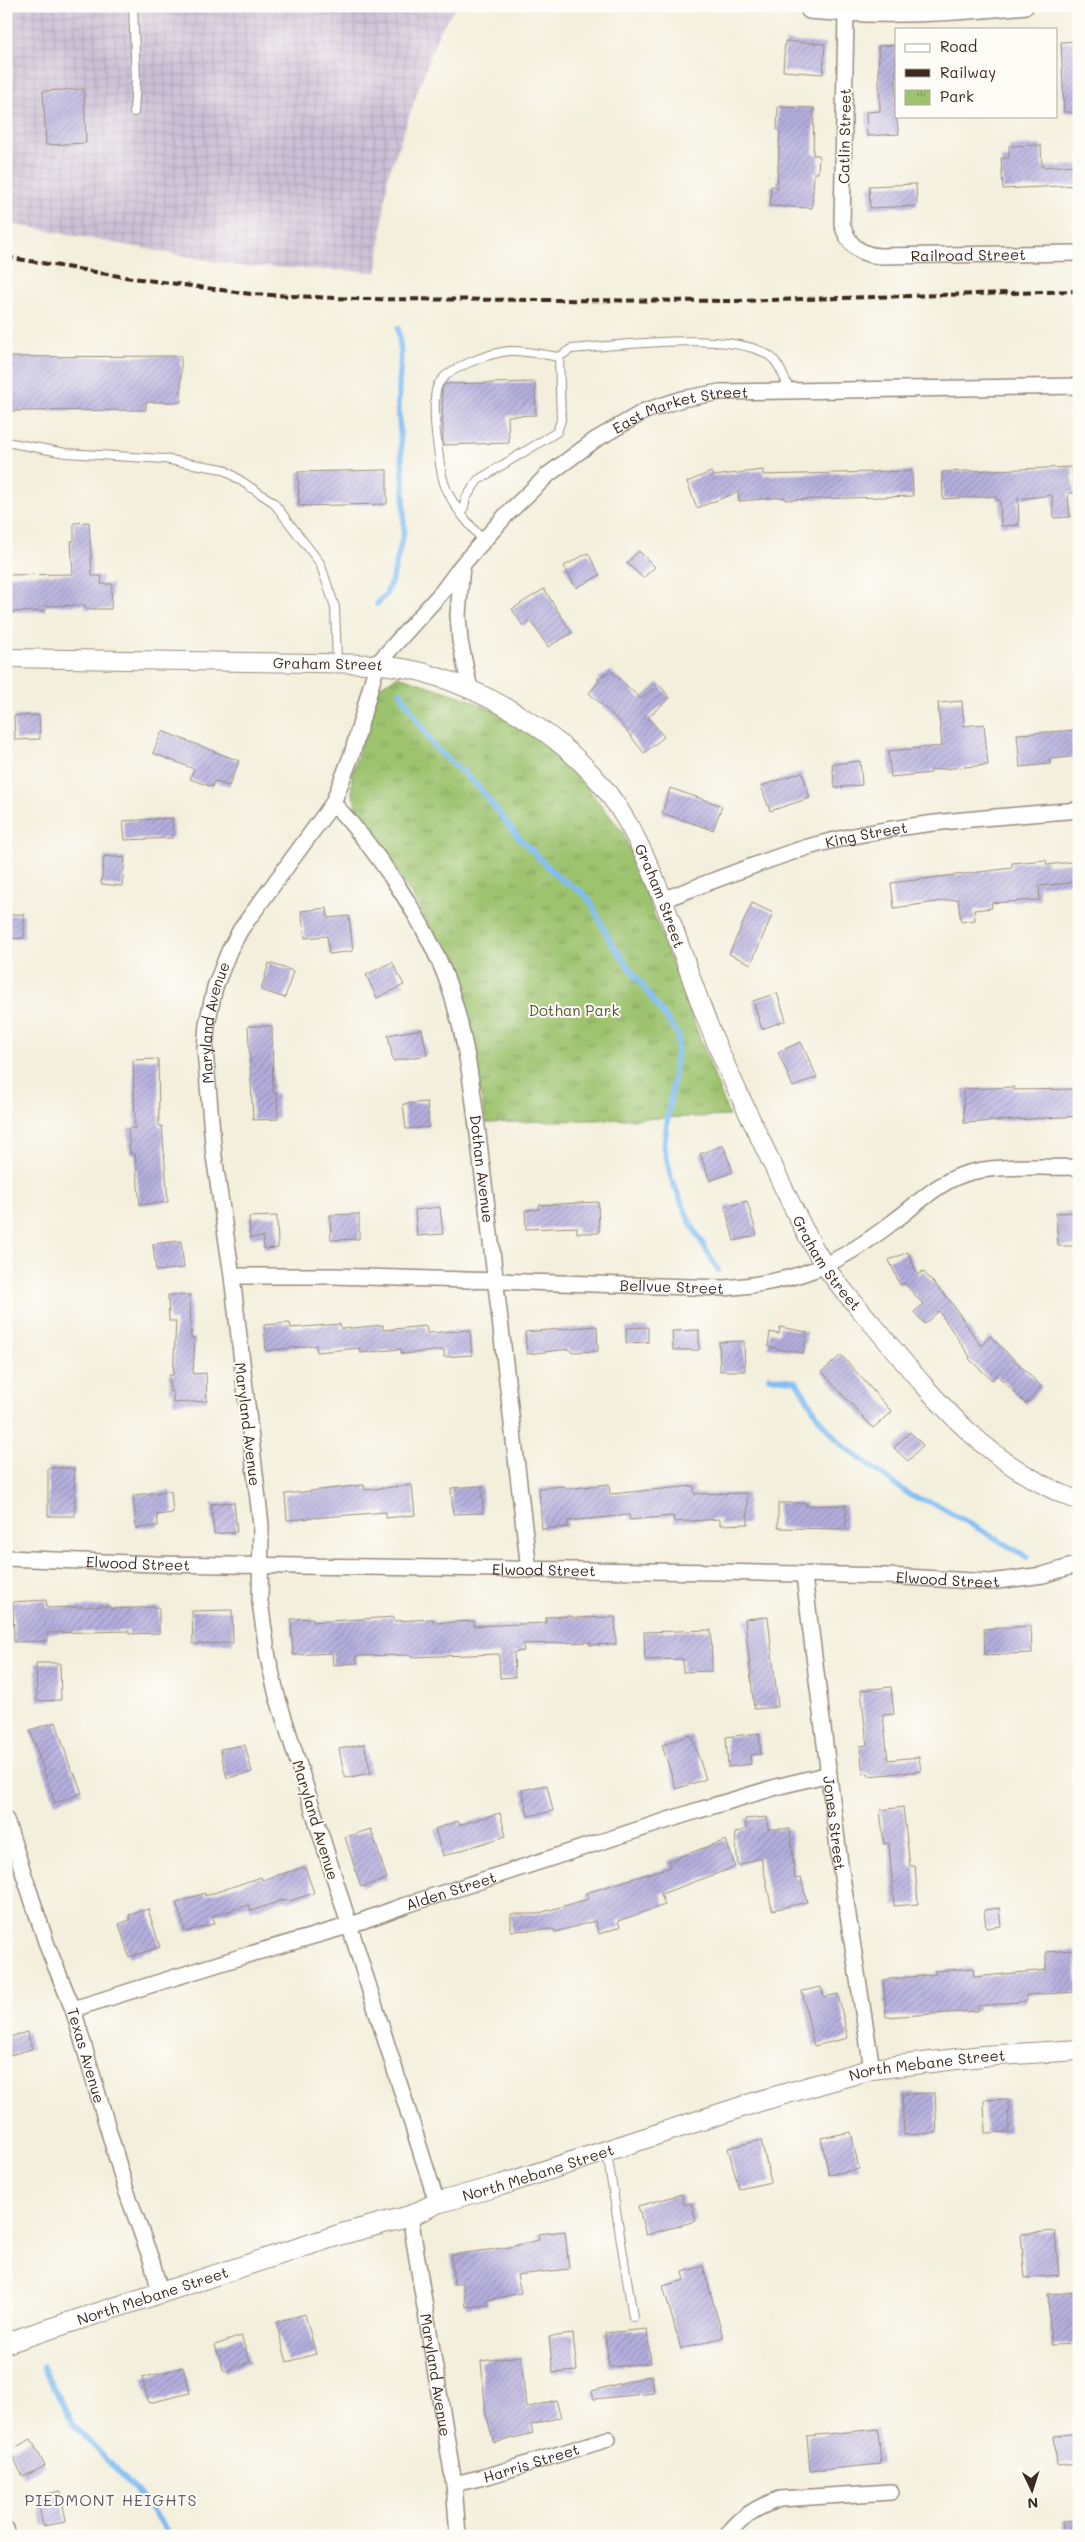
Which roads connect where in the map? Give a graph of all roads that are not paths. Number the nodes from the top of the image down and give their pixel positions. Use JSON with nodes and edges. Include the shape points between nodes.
{"nodes":[{"id":1,"x":133,"y":6,"type":"edge"},
{"id":2,"x":1026,"y":6,"type":"edge"},
{"id":3,"x":809,"y":11,"type":"dead end"},
{"id":4,"x":846,"y":14,"type":"junction"},
{"id":5,"x":134,"y":112,"type":"dead end"},
{"id":6,"x":860,"y":252,"type":"joint"},
{"id":7,"x":1079,"y":253,"type":"edge"},
{"id":8,"x":559,"y":358,"type":"junction"},
{"id":9,"x":1079,"y":386,"type":"edge"},
{"id":10,"x":790,"y":390,"type":"junction"},
{"id":11,"x":6,"y":442,"type":"edge"},
{"id":12,"x":462,"y":515,"type":"junction"},
{"id":13,"x":483,"y":541,"type":"junction"},
{"id":14,"x":462,"y":565,"type":"junction"},
{"id":15,"x":6,"y":658,"type":"edge"},
{"id":16,"x":337,"y":662,"type":"junction"},
{"id":17,"x":377,"y":664,"type":"junction"},
{"id":18,"x":470,"y":689,"type":"junction"},
{"id":19,"x":333,"y":803,"type":"junction"},
{"id":20,"x":1079,"y":810,"type":"edge"},
{"id":21,"x":662,"y":900,"type":"junction"},
{"id":22,"x":1079,"y":1167,"type":"edge"},
{"id":23,"x":826,"y":1267,"type":"junction"},
{"id":24,"x":232,"y":1276,"type":"junction"},
{"id":25,"x":496,"y":1281,"type":"junction"},
{"id":26,"x":1079,"y":1501,"type":"edge"},
{"id":27,"x":6,"y":1558,"type":"edge"},
{"id":28,"x":1079,"y":1564,"type":"edge"},
{"id":29,"x":260,"y":1565,"type":"junction"},
{"id":30,"x":529,"y":1570,"type":"junction"},
{"id":31,"x":804,"y":1576,"type":"junction"},
{"id":32,"x":829,"y":1774,"type":"junction"},
{"id":33,"x":7,"y":1825,"type":"edge"},
{"id":34,"x":348,"y":1926,"type":"junction"},
{"id":35,"x":73,"y":2010,"type":"junction"},
{"id":36,"x":1079,"y":2050,"type":"edge"},
{"id":37,"x":872,"y":2069,"type":"junction"},
{"id":38,"x":607,"y":2151,"type":"junction"},
{"id":39,"x":436,"y":2203,"type":"junction"},
{"id":40,"x":410,"y":2216,"type":"junction"},
{"id":41,"x":160,"y":2292,"type":"junction"},
{"id":42,"x":633,"y":2317,"type":"dead end"},
{"id":43,"x":6,"y":2343,"type":"edge"},
{"id":44,"x":608,"y":2439,"type":"dead end"},
{"id":45,"x":454,"y":2484,"type":"junction"},
{"id":46,"x":891,"y":2492,"type":"dead end"},
{"id":47,"x":6,"y":2529,"type":"edge"},
{"id":48,"x":8,"y":2536,"type":"edge"},
{"id":49,"x":458,"y":2536,"type":"edge"},
{"id":50,"x":727,"y":2536,"type":"edge"}],
"edges":[{"from":1,"to":5,"type":"lane"},
{"from":2,"to":4,"type":"street","via":[[953,12]]},
{"from":3,"to":4,"type":"street"},
{"from":4,"to":6,"type":"street","name":"Catlin Street","via":[[842,224],[846,238]]},
{"from":6,"to":7,"type":"street","name":"Railroad Street","via":[[879,256]]},
{"from":8,"to":10,"type":"lane","via":[[572,349],[670,342],[728,343],[756,349],[774,360]]},
{"from":8,"to":12,"type":"lane","via":[[561,420],[557,432],[478,480],[466,498]]},
{"from":8,"to":12,"type":"lane","via":[[510,351],[480,358],[443,376],[436,388],[436,434],[441,478],[448,496]]},
{"from":9,"to":10,"type":"street","name":"East Market Street"},
{"from":10,"to":13,"type":"street","name":"East Market Street","via":[[720,392],[682,399],[645,411],[622,423],[549,474]]},
{"from":11,"to":16,"type":"lane","via":[[66,453],[164,459],[223,469],[272,502],[320,563],[335,607]]},
{"from":12,"to":13,"type":"lane"},
{"from":13,"to":14,"type":"street","name":"East Market Street"},
{"from":14,"to":17,"type":"street","name":"East Market Street"},
{"from":14,"to":18,"type":"street","via":[[459,624]]},
{"from":15,"to":16,"type":"street","name":"Graham Street"},
{"from":16,"to":17,"type":"street","name":"Graham Street"},
{"from":17,"to":18,"type":"street","name":"Graham Street","via":[[421,672]]},
{"from":17,"to":19,"type":"street","name":"Maryland Avenue","via":[[352,754]]},
{"from":18,"to":21,"type":"street","name":"Graham Street","via":[[523,718],[572,753],[600,783],[618,807],[639,846]]},
{"from":19,"to":24,"type":"street","name":"Maryland Avenue","via":[[241,929],[215,987],[209,1015],[205,1050],[207,1085]]},
{"from":19,"to":25,"type":"street","name":"Dothan Avenue","via":[[358,829],[411,909],[448,982],[462,1029],[470,1076]]},
{"from":20,"to":21,"type":"street","name":"King Street","via":[[887,830],[819,845]]},
{"from":21,"to":23,"type":"street","name":"Graham Street","via":[[729,1072],[782,1185]]},
{"from":22,"to":23,"type":"street","name":"Bellvue Street","via":[[985,1170],[963,1175],[944,1183],[876,1235]]},
{"from":23,"to":25,"type":"street","name":"Bellvue Street","via":[[764,1285],[724,1288]]},
{"from":23,"to":26,"type":"street","name":"Graham Street","via":[[896,1356],[958,1423],[1011,1467],[1043,1486]]},
{"from":24,"to":25,"type":"street","name":"Bellvue Street"},
{"from":24,"to":29,"type":"street","name":"Maryland Avenue","via":[[261,1525]]},
{"from":25,"to":30,"type":"street","name":"Dothan Avenue"},
{"from":27,"to":29,"type":"street","name":"Elwood Street"},
{"from":28,"to":31,"type":"street","name":"Elwood Street","via":[[1043,1575],[990,1582],[887,1576]]},
{"from":29,"to":30,"type":"street","name":"Elwood Street"},
{"from":29,"to":34,"type":"street","name":"Maryland Avenue","via":[[260,1602],[277,1696]]},
{"from":30,"to":31,"type":"street","name":"Elwood Street"},
{"from":31,"to":32,"type":"street","name":"Jones Street"},
{"from":32,"to":34,"type":"street","name":"Alden Street","via":[[696,1811]]},
{"from":32,"to":37,"type":"street","name":"Jones Street"},
{"from":33,"to":35,"type":"street","name":"Texas Avenue","via":[[48,1948]]},
{"from":34,"to":35,"type":"street","name":"Alden Street"},
{"from":34,"to":39,"type":"street","name":"Maryland Avenue"},
{"from":35,"to":41,"type":"street","name":"Texas Avenue"},
{"from":36,"to":37,"type":"main road","name":"North Mebane Street","via":[[982,2056]]},
{"from":37,"to":38,"type":"main road","name":"North Mebane Street","via":[[760,2101]]},
{"from":38,"to":39,"type":"main road","name":"North Mebane Street"},
{"from":38,"to":42,"type":"lane"},
{"from":39,"to":40,"type":"main road","name":"North Mebane Street"},
{"from":40,"to":41,"type":"main road","name":"North Mebane Street","via":[[342,2234]]},
{"from":40,"to":45,"type":"street","name":"Maryland Avenue"},
{"from":41,"to":43,"type":"main road","name":"North Mebane Street"},
{"from":44,"to":45,"type":"street","name":"Harris Street"},
{"from":45,"to":49,"type":"street","name":"Maryland Avenue"},
{"from":46,"to":50,"type":"street","via":[[780,2499],[746,2515]]},
{"from":47,"to":48,"type":"street"}]}
